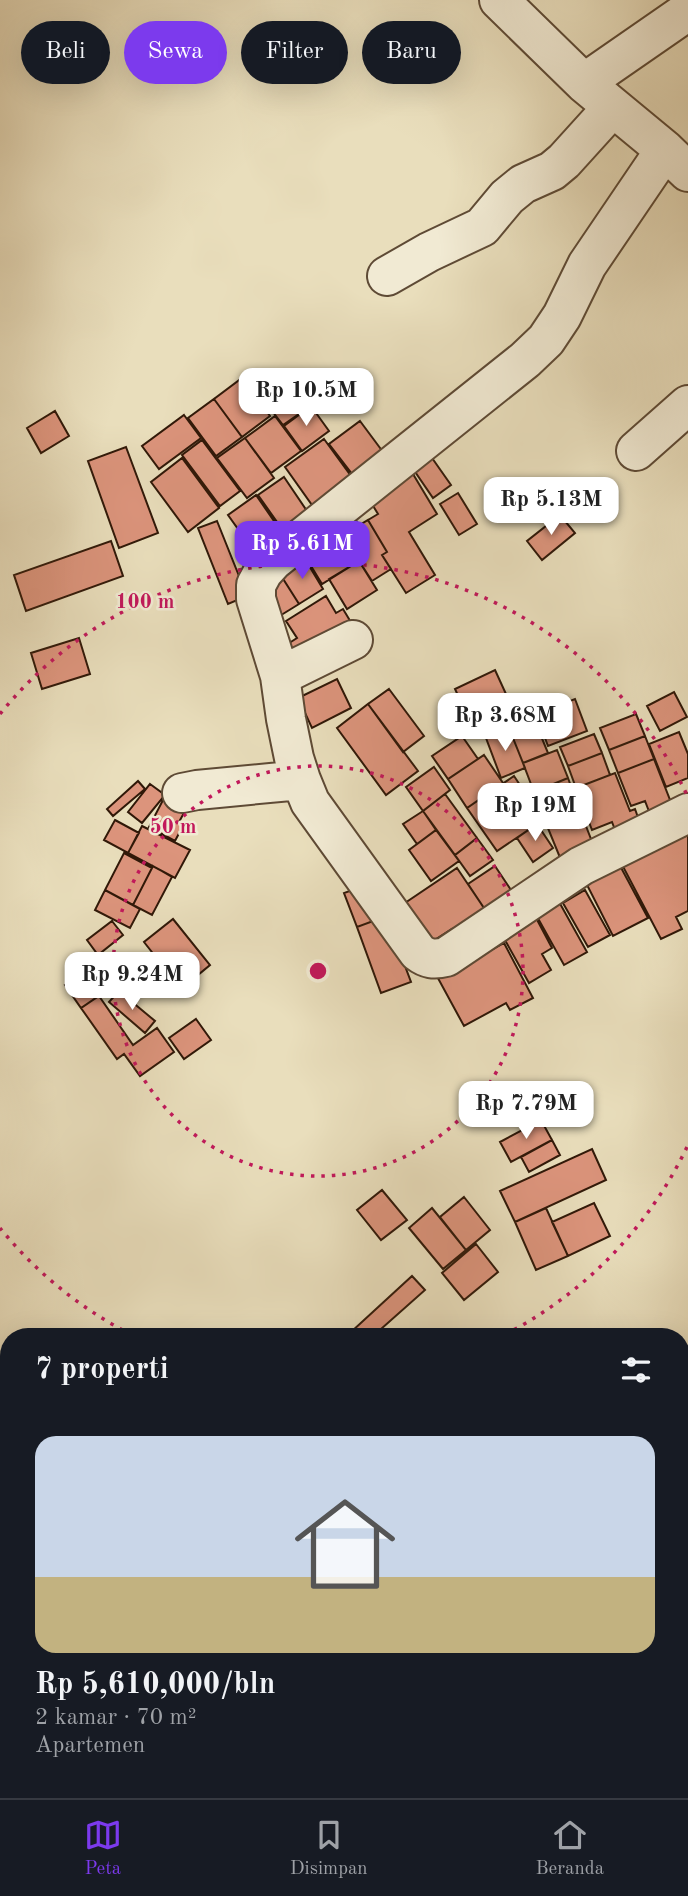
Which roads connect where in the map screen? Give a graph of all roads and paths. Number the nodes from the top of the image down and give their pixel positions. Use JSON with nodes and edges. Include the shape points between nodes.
{"nodes":[{"id":1,"x":499,"y":0,"type":"edge"},
{"id":2,"x":688,"y":11,"type":"edge"},
{"id":3,"x":584,"y":83,"type":"junction"},
{"id":4,"x":612,"y":108,"type":"junction"},
{"id":5,"x":677,"y":161,"type":"edge"},
{"id":6,"x":387,"y":276,"type":"dead end"},
{"id":7,"x":688,"y":405,"type":"edge"},
{"id":8,"x":636,"y":451,"type":"dead end"},
{"id":9,"x":352,"y":640,"type":"dead end"},
{"id":10,"x":280,"y":676,"type":"junction"},
{"id":11,"x":301,"y":780,"type":"junction"},
{"id":12,"x":182,"y":793,"type":"dead end"},
{"id":13,"x":688,"y":813,"type":"edge"}],
"edges":[{"from":1,"to":3,"type":"street"},
{"from":2,"to":3,"type":"street"},
{"from":3,"to":4,"type":"street"},
{"from":4,"to":5,"type":"street"},
{"from":4,"to":6,"type":"street","via":[[564,161],[523,184],[482,227]]},
{"from":5,"to":10,"type":"street","via":[[587,265],[546,340],[263,572],[256,585],[256,599]]},
{"from":7,"to":8,"type":"street"},
{"from":9,"to":10,"type":"street"},
{"from":10,"to":11,"type":"street"},
{"from":11,"to":12,"type":"street"},
{"from":11,"to":13,"type":"street","via":[[310,802],[418,952],[435,960],[581,866]]}]}
